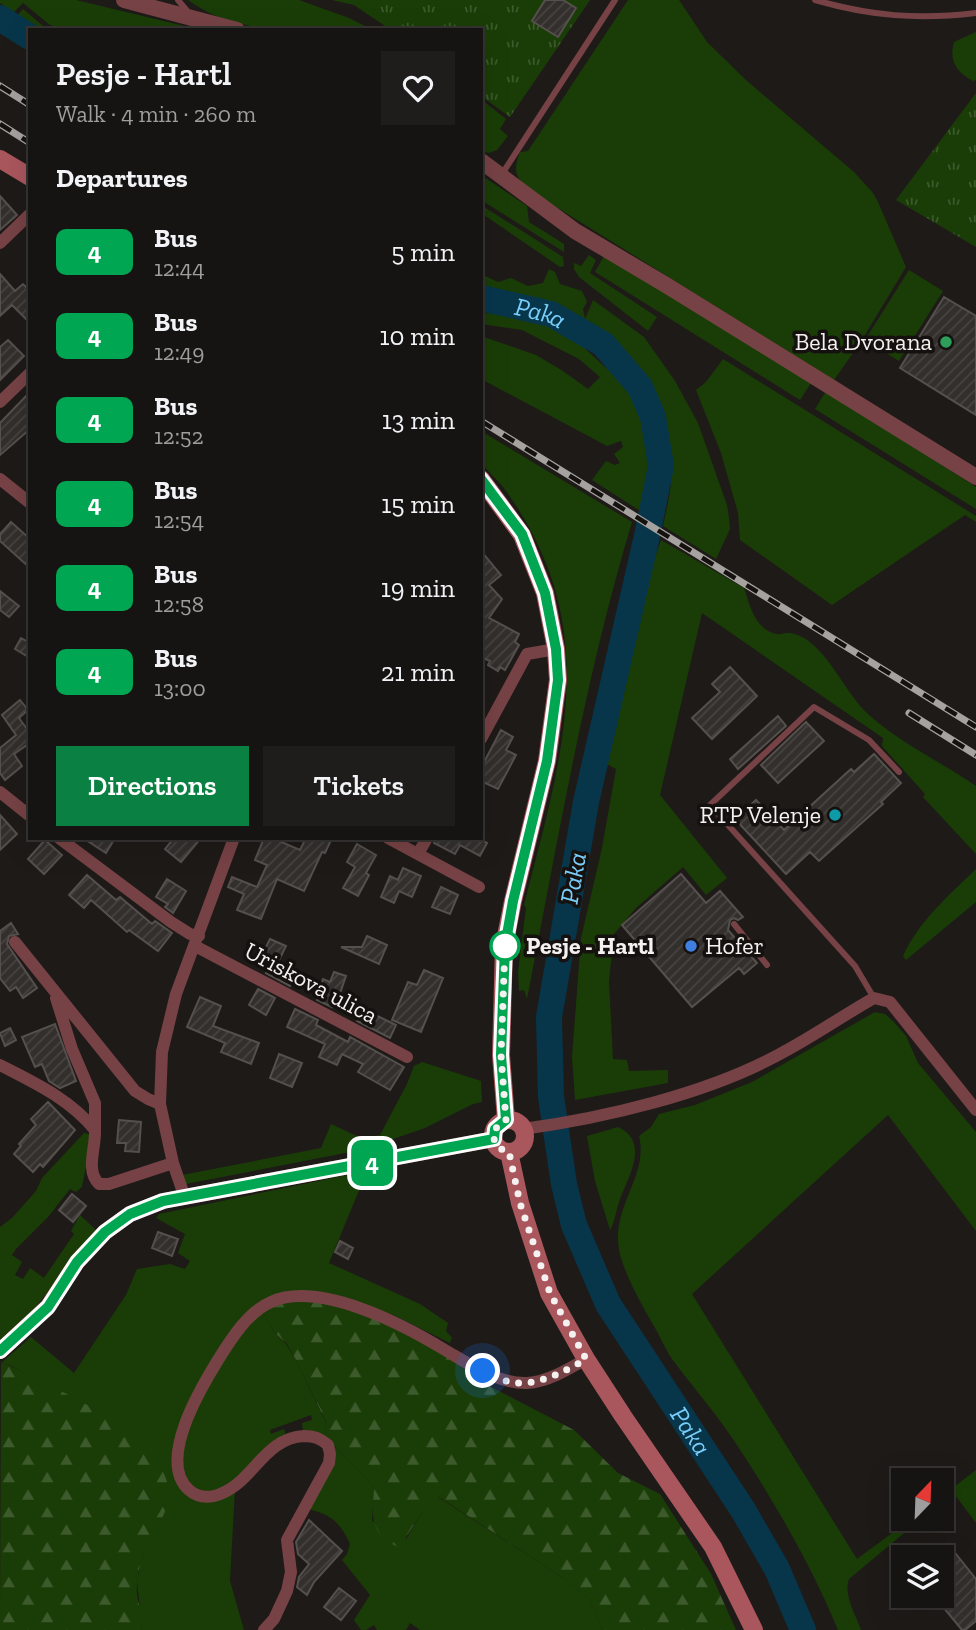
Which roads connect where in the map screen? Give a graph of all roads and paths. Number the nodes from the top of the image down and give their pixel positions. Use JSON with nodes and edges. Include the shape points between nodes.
{"nodes":[{"id":1,"x":124,"y":0,"type":"edge"},
{"id":2,"x":178,"y":0,"type":"edge"},
{"id":3,"x":615,"y":0,"type":"edge"},
{"id":4,"x":815,"y":0,"type":"edge"},
{"id":5,"x":976,"y":13,"type":"edge"},
{"id":6,"x":191,"y":16,"type":"junction"},
{"id":7,"x":230,"y":28,"type":"edge"},
{"id":8,"x":0,"y":159,"type":"edge"},
{"id":9,"x":483,"y":162,"type":"edge"},
{"id":10,"x":28,"y":176,"type":"edge"},
{"id":11,"x":501,"y":176,"type":"junction"},
{"id":12,"x":28,"y":216,"type":"edge"},
{"id":13,"x":0,"y":243,"type":"edge"},
{"id":14,"x":28,"y":375,"type":"edge"},
{"id":15,"x":0,"y":402,"type":"edge"},
{"id":16,"x":976,"y":477,"type":"edge"},
{"id":17,"x":0,"y":478,"type":"edge"},
{"id":18,"x":483,"y":481,"type":"edge"},
{"id":19,"x":28,"y":501,"type":"edge"},
{"id":20,"x":556,"y":649,"type":"junction"},
{"id":21,"x":483,"y":735,"type":"edge"},
{"id":22,"x":899,"y":772,"type":"dead end"},
{"id":23,"x":0,"y":792,"type":"edge"},
{"id":24,"x":28,"y":814,"type":"edge"},
{"id":25,"x":62,"y":840,"type":"edge"},
{"id":26,"x":233,"y":840,"type":"edge"},
{"id":27,"x":392,"y":840,"type":"edge"},
{"id":28,"x":426,"y":840,"type":"edge"},
{"id":29,"x":418,"y":854,"type":"junction"},
{"id":30,"x":479,"y":887,"type":"dead end"},
{"id":31,"x":733,"y":925,"type":"dead end"},
{"id":32,"x":197,"y":941,"type":"junction"},
{"id":33,"x":15,"y":942,"type":"dead end"},
{"id":34,"x":767,"y":965,"type":"dead end"},
{"id":35,"x":56,"y":995,"type":"junction"},
{"id":36,"x":874,"y":998,"type":"junction"},
{"id":37,"x":407,"y":1057,"type":"dead end"},
{"id":38,"x":0,"y":1065,"type":"edge"},
{"id":39,"x":160,"y":1104,"type":"junction"},
{"id":40,"x":976,"y":1110,"type":"edge"},
{"id":41,"x":506,"y":1120,"type":"junction"},
{"id":42,"x":532,"y":1127,"type":"junction"},
{"id":43,"x":95,"y":1130,"type":"junction"},
{"id":44,"x":494,"y":1139,"type":"junction"},
{"id":45,"x":509,"y":1152,"type":"junction"},
{"id":46,"x":173,"y":1163,"type":"junction"},
{"id":47,"x":185,"y":1198,"type":"junction"},
{"id":48,"x":0,"y":1351,"type":"edge"},
{"id":49,"x":586,"y":1359,"type":"junction"},
{"id":50,"x":264,"y":1630,"type":"edge"},
{"id":51,"x":754,"y":1630,"type":"edge"}],
"edges":[{"from":1,"to":6,"type":"street"},
{"from":2,"to":6,"type":"lane"},
{"from":3,"to":11,"type":"lane"},
{"from":4,"to":5,"type":"lane","via":[[905,18]]},
{"from":6,"to":7,"type":"street"},
{"from":8,"to":10,"type":"main road"},
{"from":9,"to":11,"type":"street"},
{"from":11,"to":16,"type":"street","via":[[575,231]]},
{"from":12,"to":13,"type":"street"},
{"from":14,"to":15,"type":"street"},
{"from":17,"to":19,"type":"street"},
{"from":18,"to":20,"type":"main road","via":[[522,534],[545,593]]},
{"from":20,"to":21,"type":"street","via":[[527,654]]},
{"from":20,"to":41,"type":"main road","via":[[558,680],[547,761],[505,946],[501,1055]]},
{"from":22,"to":36,"type":"lane","via":[[869,740],[814,707],[710,805],[855,966]]},
{"from":23,"to":24,"type":"street"},
{"from":25,"to":32,"type":"street","name":"Uriskova ulica"},
{"from":26,"to":32,"type":"street"},
{"from":27,"to":29,"type":"street"},
{"from":28,"to":29,"type":"street"},
{"from":29,"to":30,"type":"street"},
{"from":31,"to":34,"type":"lane"},
{"from":32,"to":37,"type":"street","name":"Uriskova ulica"},
{"from":32,"to":39,"type":"street","via":[[167,1025]]},
{"from":33,"to":35,"type":"street"},
{"from":35,"to":39,"type":"street","via":[[135,1091]]},
{"from":35,"to":43,"type":"street","via":[[95,1102]]},
{"from":36,"to":40,"type":"street","via":[[890,1002]]},
{"from":36,"to":42,"type":"street","via":[[778,1056],[710,1084],[624,1110]]},
{"from":38,"to":43,"type":"street","via":[[70,1104]]},
{"from":39,"to":46,"type":"street"},
{"from":41,"to":42,"type":"main road"},
{"from":41,"to":44,"type":"main road","via":[[495,1129]]},
{"from":42,"to":45,"type":"main road","via":[[523,1144]]},
{"from":43,"to":46,"type":"street","via":[[91,1167],[99,1184]]},
{"from":44,"to":45,"type":"main road","via":[[499,1148]]},
{"from":44,"to":47,"type":"street"},
{"from":45,"to":49,"type":"main road","via":[[520,1203],[550,1293]]},
{"from":46,"to":47,"type":"street"},
{"from":47,"to":48,"type":"street","via":[[130,1214],[105,1232],[77,1262],[48,1307]]},
{"from":49,"to":50,"type":"street","via":[[529,1383],[508,1381],[387,1318],[340,1302],[299,1295],[259,1309],[233,1337],[203,1386],[176,1461],[183,1483],[192,1493],[212,1497],[228,1491],[276,1444],[314,1436],[328,1445],[329,1463],[287,1540],[291,1572],[287,1591]]},
{"from":49,"to":51,"type":"main road","via":[[713,1547]]}]}
